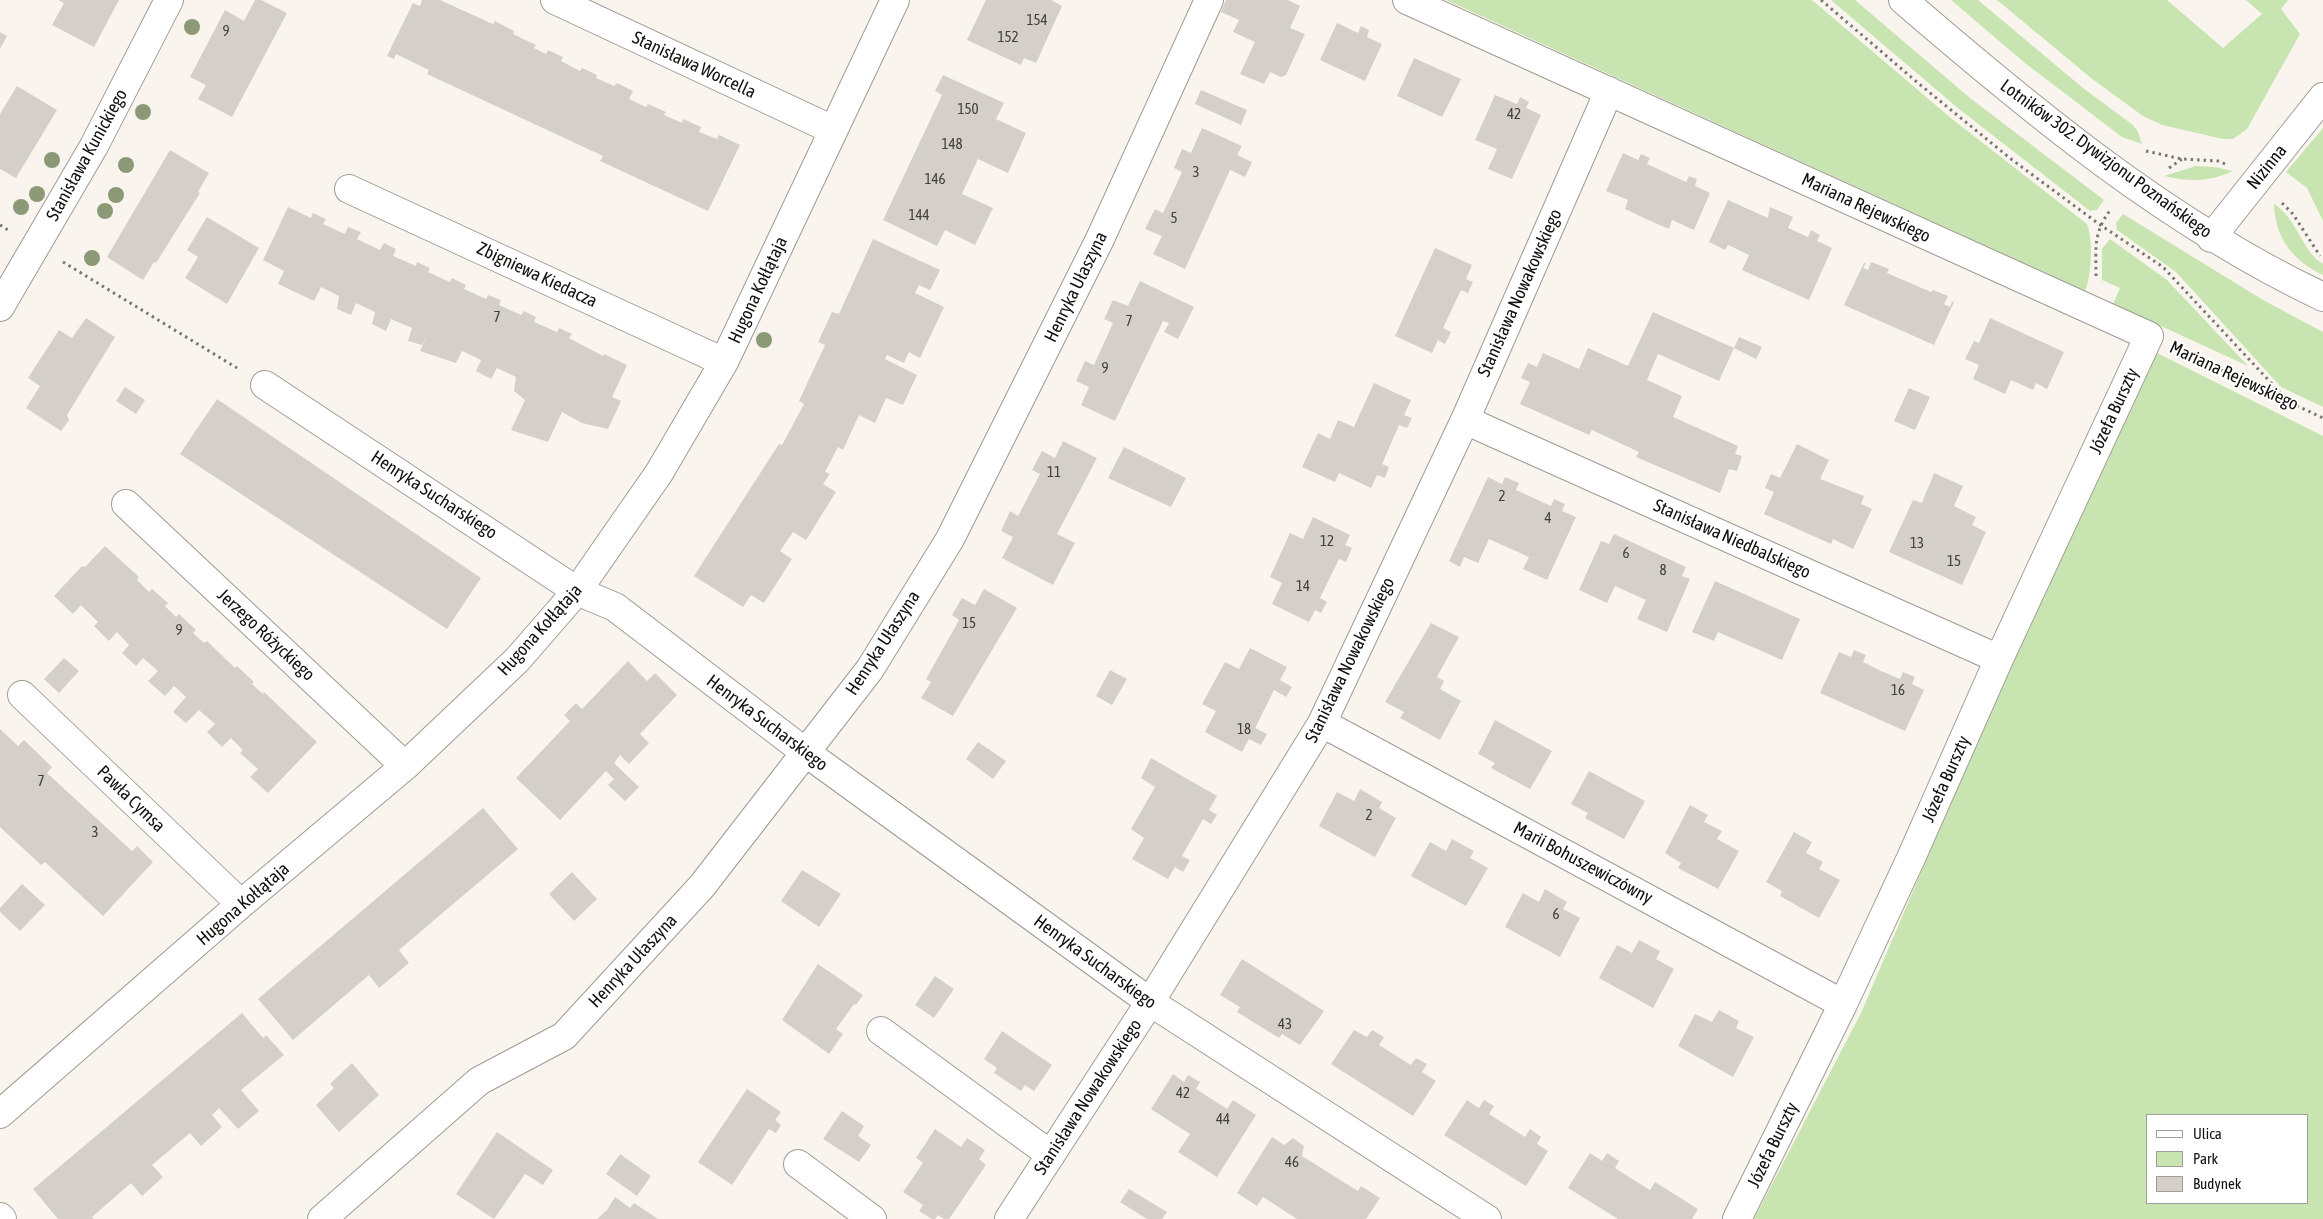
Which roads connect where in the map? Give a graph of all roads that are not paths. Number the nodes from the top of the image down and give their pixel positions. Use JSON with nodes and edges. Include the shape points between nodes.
{"nodes":[{"id":1,"x":168,"y":0,"type":"edge"},
{"id":2,"x":555,"y":0,"type":"edge"},
{"id":3,"x":895,"y":0,"type":"edge"},
{"id":4,"x":1209,"y":0,"type":"edge"},
{"id":5,"x":1407,"y":0,"type":"edge"},
{"id":6,"x":1903,"y":0,"type":"edge"},
{"id":7,"x":1609,"y":91,"type":"junction"},
{"id":8,"x":2323,"y":97,"type":"edge"},
{"id":9,"x":833,"y":130,"type":"junction"},
{"id":10,"x":349,"y":189,"type":"dead end"},
{"id":11,"x":2212,"y":238,"type":"junction"},
{"id":12,"x":2323,"y":297,"type":"edge"},
{"id":13,"x":0,"y":307,"type":"edge"},
{"id":14,"x":2149,"y":336,"type":"joint"},
{"id":15,"x":724,"y":362,"type":"junction"},
{"id":16,"x":265,"y":385,"type":"road end"},
{"id":17,"x":1464,"y":420,"type":"junction"},
{"id":18,"x":126,"y":504,"type":"dead end"},
{"id":19,"x":577,"y":591,"type":"junction"},
{"id":20,"x":1999,"y":659,"type":"junction"},
{"id":21,"x":22,"y":695,"type":"dead end"},
{"id":22,"x":1322,"y":723,"type":"junction"},
{"id":23,"x":804,"y":752,"type":"junction"},
{"id":24,"x":405,"y":766,"type":"junction"},
{"id":25,"x":241,"y":904,"type":"junction"},
{"id":26,"x":1150,"y":1002,"type":"junction"},
{"id":27,"x":1843,"y":1004,"type":"junction"},
{"id":28,"x":881,"y":1031,"type":"dead end"},
{"id":29,"x":0,"y":1114,"type":"edge"},
{"id":30,"x":1051,"y":1155,"type":"junction"},
{"id":31,"x":798,"y":1164,"type":"dead end"},
{"id":32,"x":322,"y":1219,"type":"edge"},
{"id":33,"x":872,"y":1219,"type":"edge"},
{"id":34,"x":1009,"y":1219,"type":"edge"},
{"id":35,"x":1487,"y":1219,"type":"edge"},
{"id":36,"x":1737,"y":1219,"type":"edge"}],
"edges":[{"from":1,"to":13,"type":"street","name":"Stanisława Kunickiego","via":[[94,146]]},
{"from":2,"to":9,"type":"street","name":"Stanisława Worcella"},
{"from":3,"to":9,"type":"street","name":"Hugona Kołłątaja"},
{"from":4,"to":23,"type":"street","name":"Henryka Ułaszyna","via":[[1100,239],[950,539],[870,669]]},
{"from":5,"to":7,"type":"street","name":"Mariana Rejewskiego"},
{"from":6,"to":11,"type":"street","name":"Lotników 302. Dywizjonu Poznańskiego","via":[[1960,50],[2077,142]]},
{"from":7,"to":14,"type":"street","name":"Mariana Rejewskiego"},
{"from":7,"to":17,"type":"street","name":"Stanisława Nowakowskiego"},
{"from":8,"to":11,"type":"street","name":"Nizinna"},
{"from":9,"to":15,"type":"street","name":"Hugona Kołłątaja"},
{"from":10,"to":15,"type":"street","name":"Zbigniewa Kiedacza"},
{"from":11,"to":12,"type":"street","name":"Lotników 302. Dywizjonu Poznańskiego"},
{"from":14,"to":20,"type":"street","name":"Józefa Burszty"},
{"from":15,"to":19,"type":"street","name":"Hugona Kołłątaja","via":[[659,473]]},
{"from":16,"to":19,"type":"street","name":"Henryka Sucharskiego"},
{"from":17,"to":20,"type":"street","name":"Stanisława Niedbalskiego"},
{"from":17,"to":22,"type":"street","name":"Stanisława Nowakowskiego"},
{"from":18,"to":24,"type":"street","name":"Jerzego Różyckiego"},
{"from":19,"to":23,"type":"street","name":"Henryka Sucharskiego","via":[[615,608]]},
{"from":19,"to":24,"type":"street","name":"Hugona Kołłątaja","via":[[516,660]]},
{"from":20,"to":27,"type":"street","name":"Józefa Burszty"},
{"from":21,"to":25,"type":"street","name":"Pawła Cymsa"},
{"from":22,"to":26,"type":"street","name":"Stanisława Nowakowskiego"},
{"from":22,"to":27,"type":"street","name":"Marii Bohuszewiczówny"},
{"from":23,"to":26,"type":"street","name":"Henryka Sucharskiego"},
{"from":23,"to":32,"type":"street","name":"Henryka Ułaszyna","via":[[702,886],[564,1036],[479,1081]]},
{"from":24,"to":25,"type":"street","name":"Hugona Kołłątaja"},
{"from":25,"to":29,"type":"street","name":"Hugona Kołłątaja"},
{"from":26,"to":30,"type":"street","name":"Stanisława Nowakowskiego"},
{"from":26,"to":35,"type":"street","name":"Henryka Sucharskiego"},
{"from":27,"to":36,"type":"street","name":"Józefa Burszty"},
{"from":28,"to":30,"type":"street"},
{"from":30,"to":34,"type":"street","name":"Stanisława Nowakowskiego"},
{"from":31,"to":33,"type":"street"}]}
